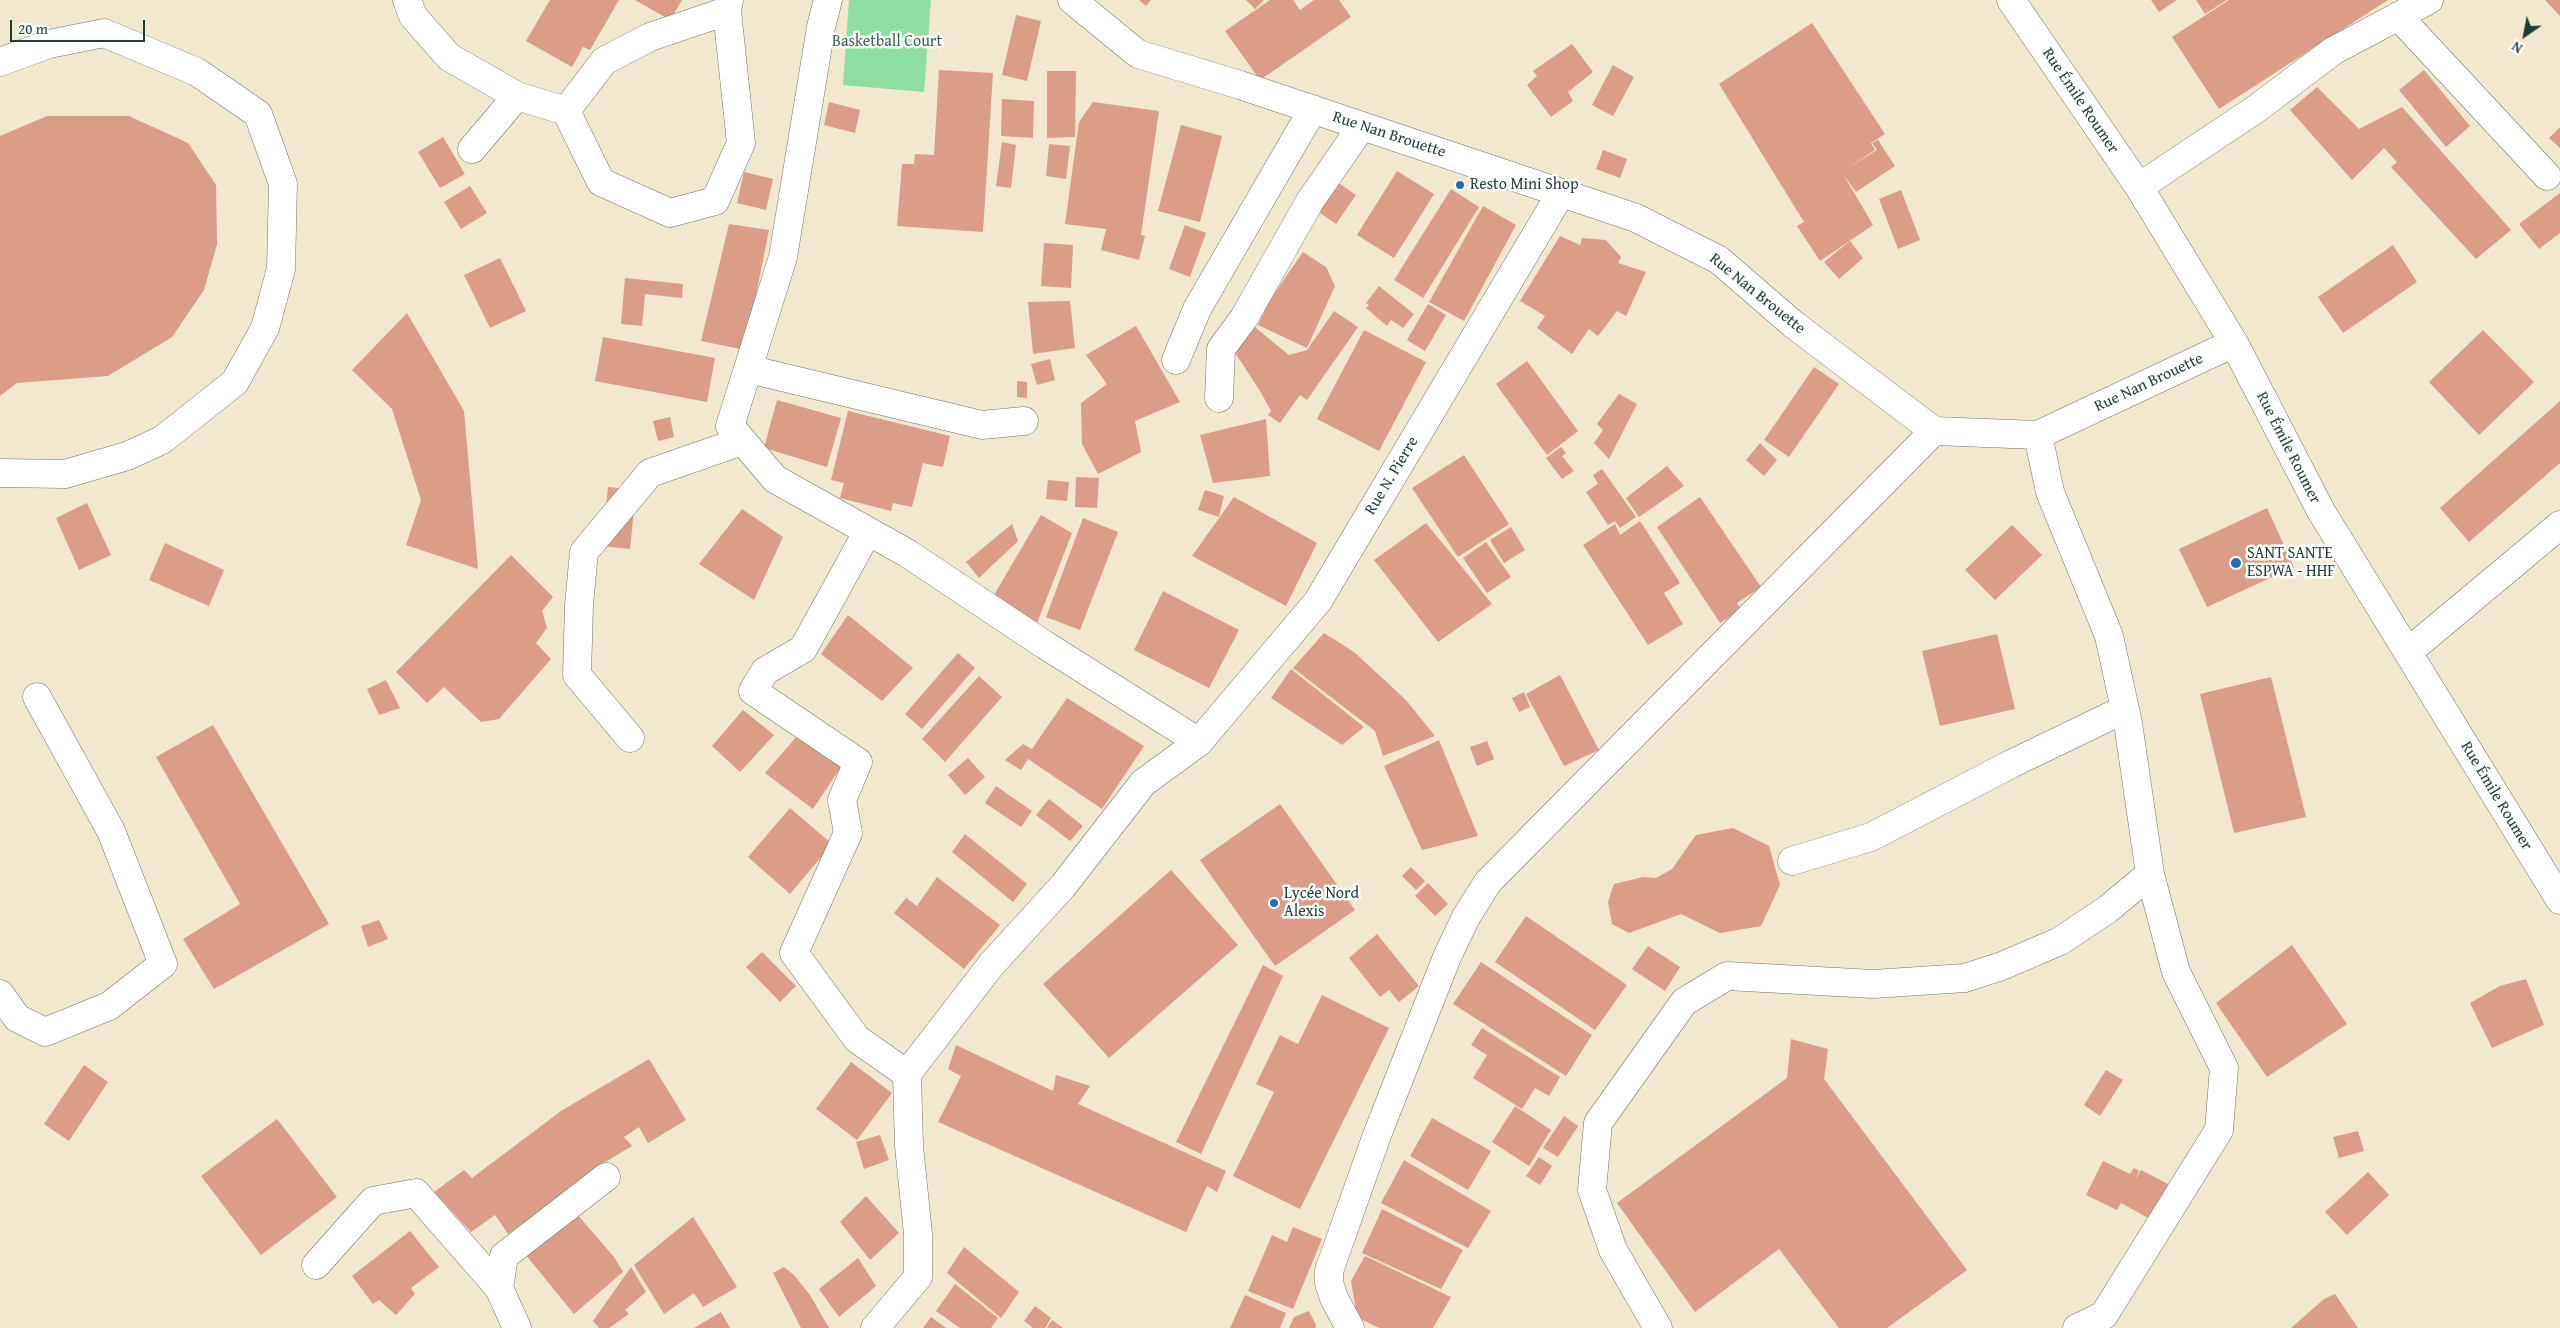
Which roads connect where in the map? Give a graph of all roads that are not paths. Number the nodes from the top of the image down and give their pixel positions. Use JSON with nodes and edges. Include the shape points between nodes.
{"nodes":[{"id":1,"x":407,"y":0,"type":"edge"},
{"id":2,"x":828,"y":0,"type":"edge"},
{"id":3,"x":1072,"y":0,"type":"edge"},
{"id":4,"x":2011,"y":0,"type":"edge"},
{"id":5,"x":2429,"y":0,"type":"edge"},
{"id":6,"x":728,"y":6,"type":"edge"},
{"id":7,"x":2398,"y":16,"type":"junction"},
{"id":8,"x":0,"y":62,"type":"edge"},
{"id":9,"x":517,"y":96,"type":"junction"},
{"id":10,"x":1313,"y":109,"type":"junction"},
{"id":11,"x":566,"y":111,"type":"junction"},
{"id":12,"x":1362,"y":126,"type":"junction"},
{"id":13,"x":472,"y":149,"type":"dead end"},
{"id":14,"x":2546,"y":176,"type":"dead end"},
{"id":15,"x":2139,"y":187,"type":"junction"},
{"id":16,"x":1561,"y":194,"type":"junction"},
{"id":17,"x":2234,"y":342,"type":"junction"},
{"id":18,"x":1176,"y":360,"type":"dead end"},
{"id":19,"x":748,"y":369,"type":"junction"},
{"id":20,"x":1219,"y":398,"type":"dead end"},
{"id":21,"x":1024,"y":421,"type":"dead end"},
{"id":22,"x":1934,"y":431,"type":"junction"},
{"id":23,"x":2038,"y":435,"type":"junction"},
{"id":24,"x":742,"y":441,"type":"junction"},
{"id":25,"x":0,"y":473,"type":"edge"},
{"id":26,"x":2560,"y":525,"type":"edge"},
{"id":27,"x":868,"y":531,"type":"junction"},
{"id":28,"x":2408,"y":652,"type":"junction"},
{"id":29,"x":37,"y":697,"type":"dead end"},
{"id":30,"x":2125,"y":709,"type":"junction"},
{"id":31,"x":630,"y":738,"type":"dead end"},
{"id":32,"x":1199,"y":742,"type":"junction"},
{"id":33,"x":1792,"y":861,"type":"dead end"},
{"id":34,"x":2150,"y":874,"type":"junction"},
{"id":35,"x":2560,"y":900,"type":"edge"},
{"id":36,"x":0,"y":994,"type":"edge"},
{"id":37,"x":907,"y":1074,"type":"junction"},
{"id":38,"x":606,"y":1177,"type":"dead end"},
{"id":39,"x":316,"y":1266,"type":"dead end"},
{"id":40,"x":499,"y":1288,"type":"junction"},
{"id":41,"x":516,"y":1328,"type":"edge"},
{"id":42,"x":874,"y":1328,"type":"edge"},
{"id":43,"x":1350,"y":1328,"type":"edge"},
{"id":44,"x":1658,"y":1328,"type":"edge"},
{"id":45,"x":2077,"y":1328,"type":"edge"}],
"edges":[{"from":1,"to":9,"type":"street","via":[[413,16],[449,57]]},
{"from":2,"to":19,"type":"street","via":[[783,257]]},
{"from":3,"to":10,"type":"street","name":"Rue Nan Brouette","via":[[1138,54]]},
{"from":4,"to":15,"type":"street","name":"Rue Émile Roumer"},
{"from":5,"to":7,"type":"street"},
{"from":6,"to":11,"type":"street","via":[[650,37],[604,61]]},
{"from":6,"to":11,"type":"street","via":[[741,143],[716,202],[670,213],[601,182]]},
{"from":7,"to":14,"type":"street"},
{"from":7,"to":15,"type":"street","via":[[2333,51]]},
{"from":8,"to":25,"type":"street","via":[[50,44],[104,33],[197,72],[258,114],[283,184],[280,269],[265,328],[235,382],[162,440],[127,456],[65,474]]},
{"from":9,"to":11,"type":"street"},
{"from":9,"to":13,"type":"street"},
{"from":10,"to":12,"type":"street","name":"Rue Nan Brouette"},
{"from":10,"to":18,"type":"street","via":[[1197,309]]},
{"from":12,"to":16,"type":"street","name":"Rue Nan Brouette"},
{"from":12,"to":20,"type":"street","via":[[1310,202],[1244,318],[1221,349]]},
{"from":15,"to":17,"type":"street","name":"Rue Émile Roumer"},
{"from":16,"to":22,"type":"street","name":"Rue Nan Brouette","via":[[1636,218],[1719,260],[1794,324]]},
{"from":16,"to":32,"type":"street","name":"Rue N. Pierre","via":[[1318,601]]},
{"from":17,"to":23,"type":"street","name":"Rue Nan Brouette"},
{"from":17,"to":28,"type":"street","name":"Rue Émile Roumer","via":[[2321,511]]},
{"from":19,"to":21,"type":"street","via":[[982,425]]},
{"from":19,"to":24,"type":"street","via":[[730,426]]},
{"from":22,"to":23,"type":"street","name":"Rue Nan Brouette"},
{"from":22,"to":43,"type":"street","via":[[1488,882],[1466,917],[1444,966],[1377,1135],[1329,1271],[1334,1298]]},
{"from":23,"to":30,"type":"street","via":[[2050,492],[2109,636]]},
{"from":24,"to":27,"type":"street","via":[[775,479]]},
{"from":24,"to":31,"type":"street","via":[[650,473],[584,552],[578,675]]},
{"from":26,"to":28,"type":"street"},
{"from":27,"to":32,"type":"street"},
{"from":27,"to":37,"type":"street","via":[[803,649],[764,671],[753,692],[858,762],[842,800],[848,833],[794,954],[857,1039]]},
{"from":28,"to":35,"type":"street","name":"Rue Émile Roumer"},
{"from":29,"to":36,"type":"street","via":[[111,831],[163,964],[109,1006],[45,1032],[17,1018]]},
{"from":30,"to":33,"type":"street","via":[[1871,837]]},
{"from":30,"to":34,"type":"street"},
{"from":32,"to":37,"type":"street","name":"Rue N. Pierre","via":[[1143,783],[1063,886],[991,964]]},
{"from":34,"to":44,"type":"street","via":[[2108,909],[2060,941],[1965,978],[1873,984],[1727,976],[1684,1002],[1598,1123],[1592,1190],[1613,1250]]},
{"from":34,"to":45,"type":"street","via":[[2176,972],[2224,1068],[2219,1130],[2104,1315]]},
{"from":37,"to":42,"type":"street","via":[[918,1277]]},
{"from":38,"to":40,"type":"street","via":[[504,1256]]},
{"from":39,"to":40,"type":"street","via":[[373,1201],[416,1193]]},
{"from":40,"to":41,"type":"street"}]}
